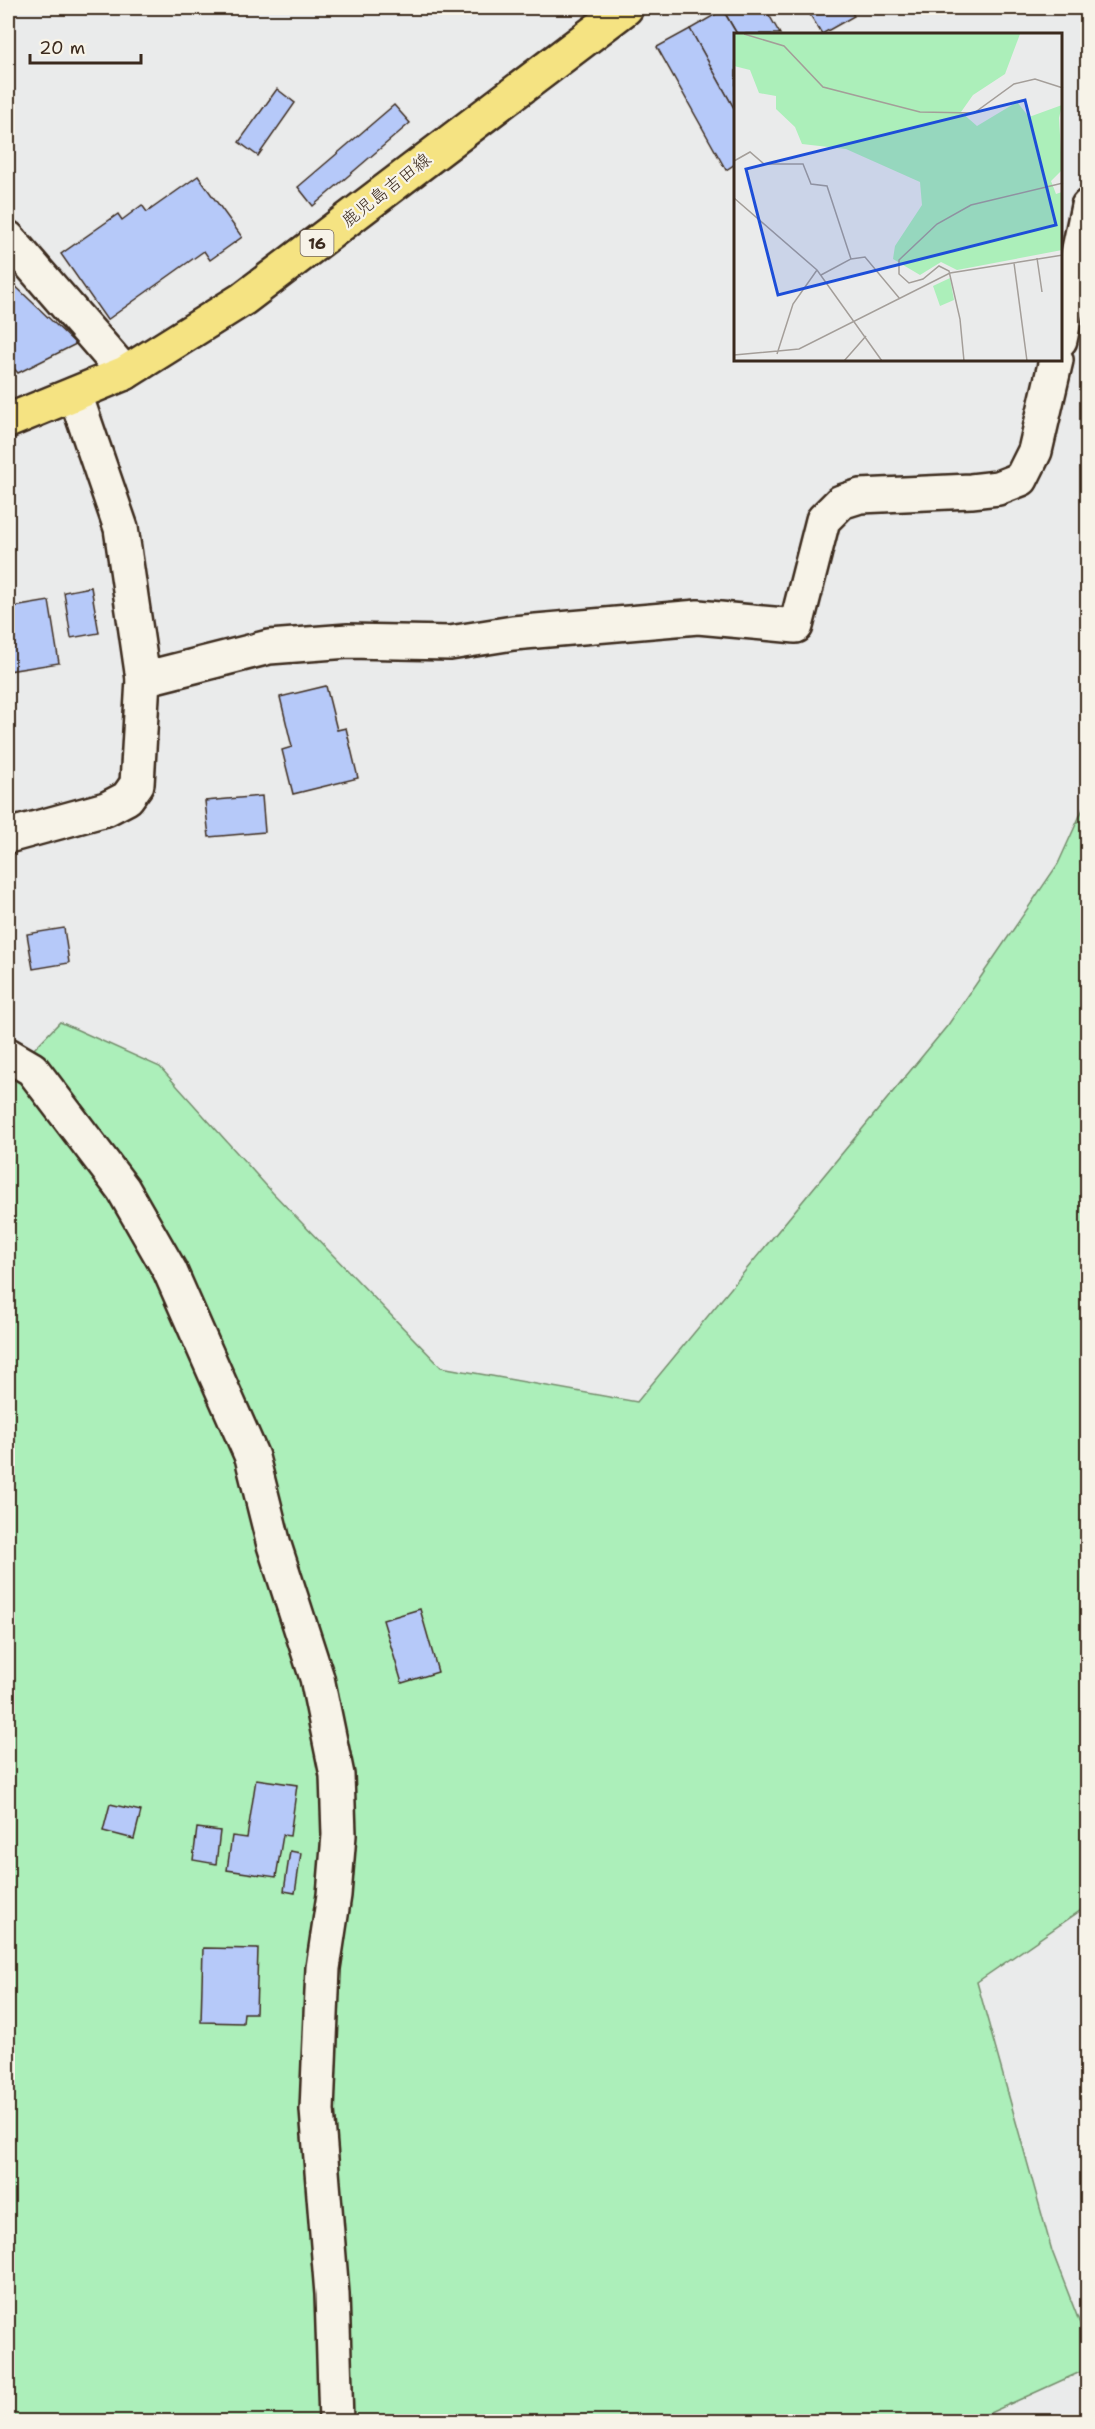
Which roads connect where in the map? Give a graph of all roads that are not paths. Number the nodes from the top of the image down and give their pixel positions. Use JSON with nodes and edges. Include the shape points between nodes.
{"nodes":[{"id":1,"x":626,"y":8,"type":"edge"},
{"id":2,"x":1088,"y":206,"type":"edge"},
{"id":3,"x":8,"y":238,"type":"edge"},
{"id":4,"x":1062,"y":330,"type":"edge"},
{"id":5,"x":1056,"y":362,"type":"edge"},
{"id":6,"x":124,"y":373,"type":"junction"},
{"id":7,"x":75,"y":394,"type":"junction"},
{"id":8,"x":8,"y":421,"type":"edge"},
{"id":9,"x":143,"y":679,"type":"junction"},
{"id":10,"x":8,"y":836,"type":"edge"},
{"id":11,"x":8,"y":1055,"type":"edge"},
{"id":12,"x":336,"y":2421,"type":"edge"}],
"edges":[{"from":1,"to":6,"type":"main road","name":"鹿児島吉田線","number":"16","via":[[243,299]]},
{"from":2,"to":4,"type":"street"},
{"from":3,"to":6,"type":"street"},
{"from":5,"to":9,"type":"street","via":[[1035,451],[1021,479],[998,488],[860,496],[841,502],[823,520],[796,626],[698,617],[513,633],[450,643],[337,642],[269,647]]},
{"from":6,"to":7,"type":"main road","name":"鹿児島吉田線","number":"16"},
{"from":7,"to":8,"type":"main road","name":"鹿児島吉田線","number":"16"},
{"from":7,"to":9,"type":"street","via":[[121,528]]},
{"from":9,"to":10,"type":"street","via":[[137,784],[127,798],[106,809]]},
{"from":11,"to":12,"type":"street","via":[[32,1069],[116,1180],[170,1271],[252,1456],[274,1545],[317,1678],[337,1775],[339,1834],[323,1968],[317,2110],[332,2294]]}]}
